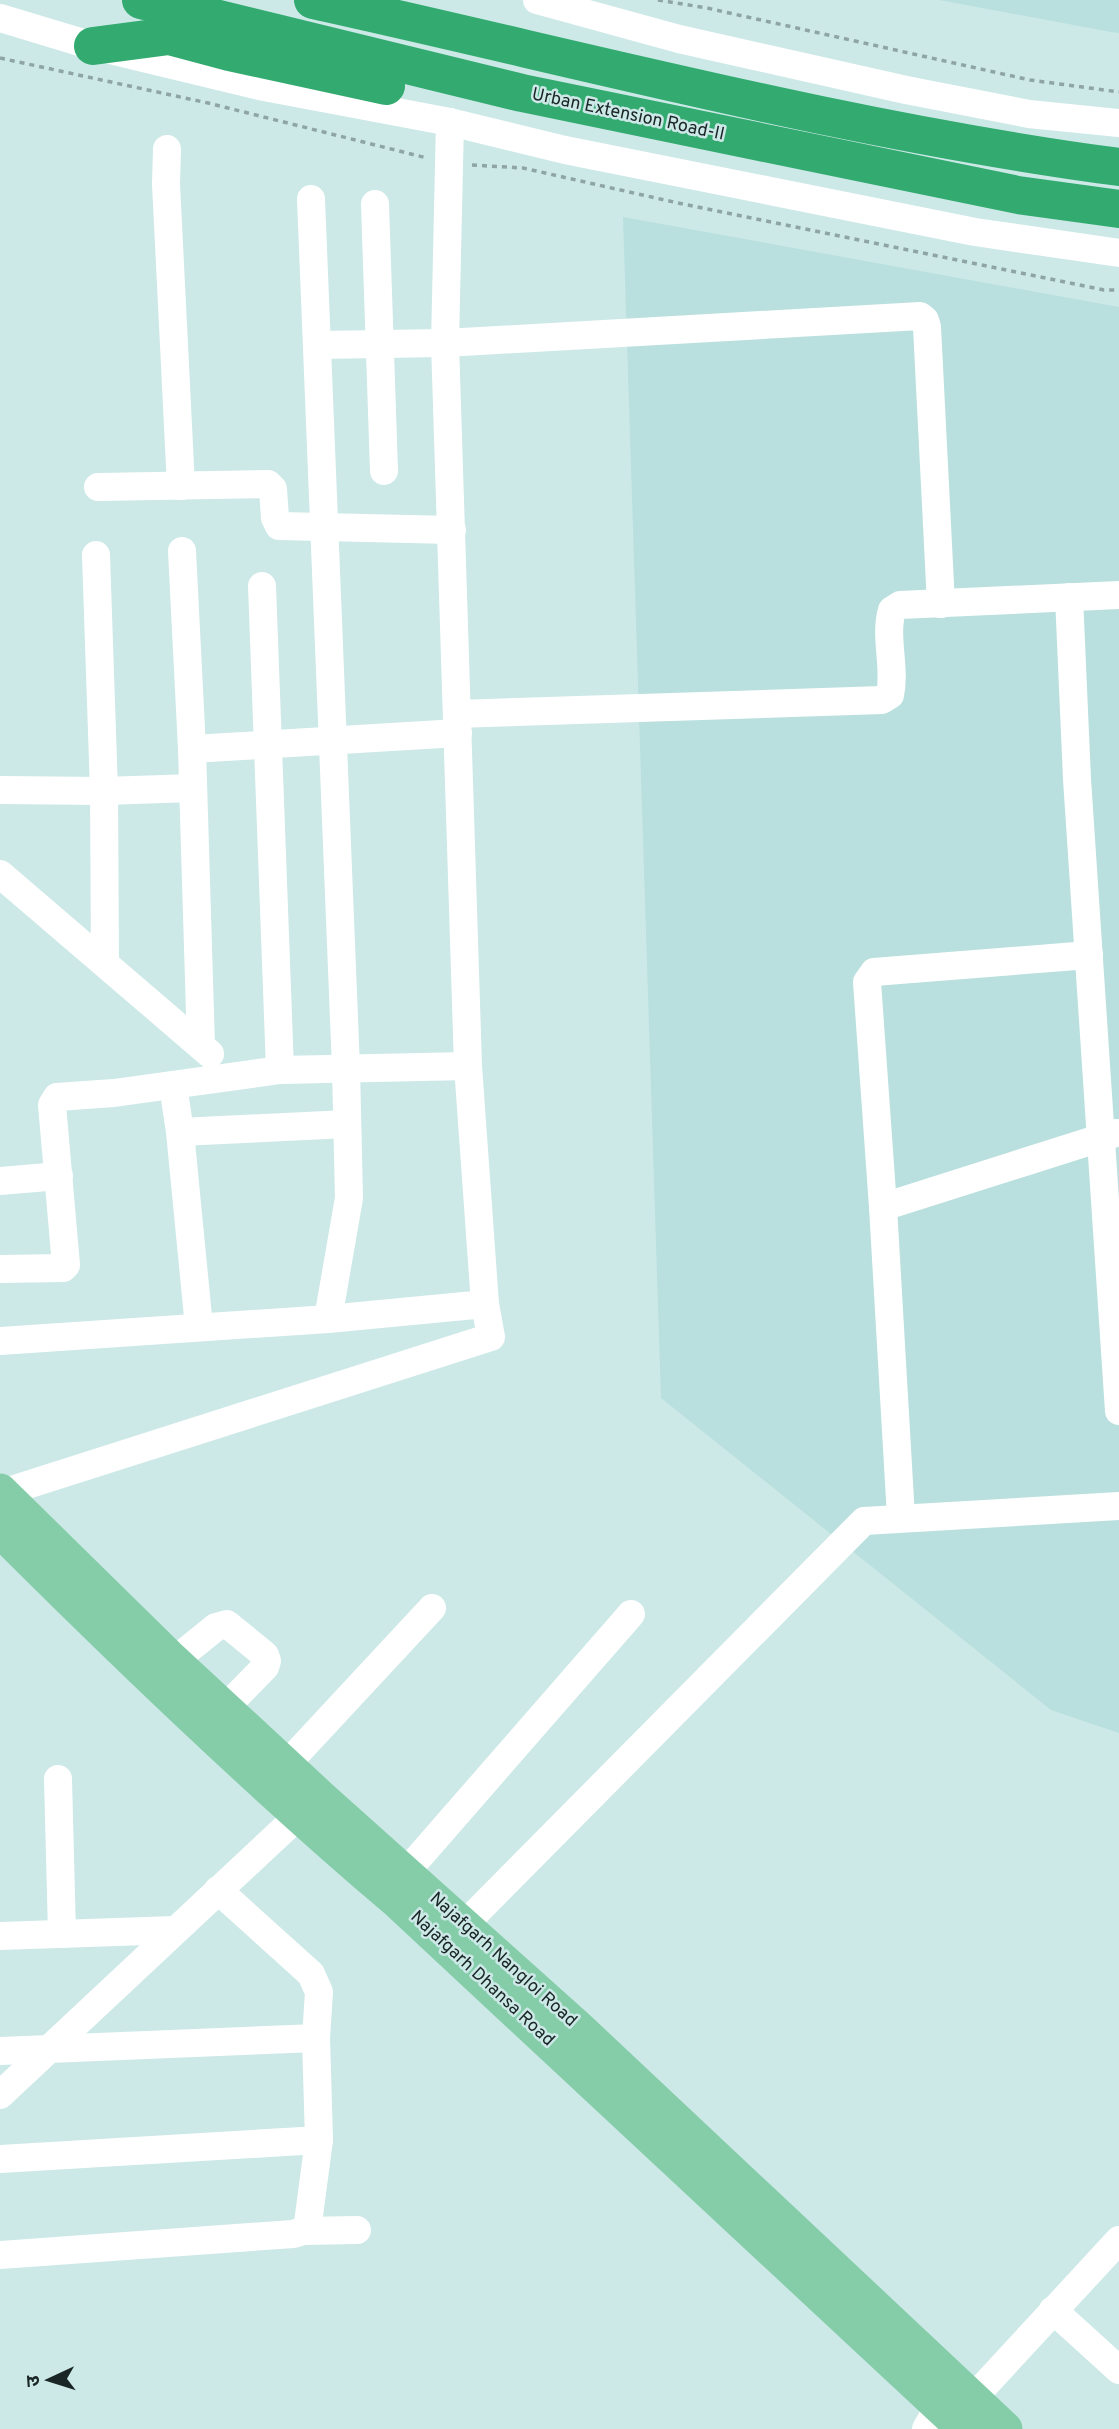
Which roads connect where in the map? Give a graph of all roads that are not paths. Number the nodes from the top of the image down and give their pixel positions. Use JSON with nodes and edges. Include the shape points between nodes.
{"nodes":[{"id":1,"x":141,"y":0,"type":"edge"},
{"id":2,"x":313,"y":0,"type":"edge"},
{"id":3,"x":420,"y":0,"type":"edge"},
{"id":4,"x":537,"y":0,"type":"edge"},
{"id":5,"x":0,"y":18,"type":"edge"},
{"id":6,"x":93,"y":46,"type":"junction"},
{"id":7,"x":525,"y":47,"type":"junction"},
{"id":8,"x":505,"y":89,"type":"junction"},
{"id":9,"x":450,"y":122,"type":"junction"},
{"id":10,"x":1119,"y":123,"type":"edge"},
{"id":11,"x":167,"y":149,"type":"dead end"},
{"id":12,"x":1119,"y":167,"type":"edge"},
{"id":13,"x":311,"y":200,"type":"dead end"},
{"id":14,"x":375,"y":204,"type":"dead end"},
{"id":15,"x":1119,"y":209,"type":"edge"},
{"id":16,"x":1119,"y":253,"type":"edge"},
{"id":17,"x":445,"y":343,"type":"junction"},
{"id":18,"x":379,"y":344,"type":"junction"},
{"id":19,"x":317,"y":345,"type":"junction"},
{"id":20,"x":384,"y":471,"type":"dead end"},
{"id":21,"x":181,"y":486,"type":"junction"},
{"id":22,"x":98,"y":487,"type":"dead end"},
{"id":23,"x":324,"y":526,"type":"junction"},
{"id":24,"x":452,"y":530,"type":"junction"},
{"id":25,"x":182,"y":551,"type":"dead end"},
{"id":26,"x":96,"y":555,"type":"dead end"},
{"id":27,"x":262,"y":586,"type":"dead end"},
{"id":28,"x":1119,"y":595,"type":"edge"},
{"id":29,"x":1069,"y":597,"type":"junction"},
{"id":30,"x":941,"y":604,"type":"junction"},
{"id":31,"x":457,"y":723,"type":"junction"},
{"id":32,"x":332,"y":741,"type":"junction"},
{"id":33,"x":267,"y":745,"type":"junction"},
{"id":34,"x":192,"y":748,"type":"junction"},
{"id":35,"x":193,"y":788,"type":"junction"},
{"id":36,"x":0,"y":790,"type":"edge"},
{"id":37,"x":104,"y":790,"type":"junction"},
{"id":38,"x":0,"y":874,"type":"edge"},
{"id":39,"x":1090,"y":955,"type":"junction"},
{"id":40,"x":106,"y":963,"type":"junction"},
{"id":41,"x":201,"y":1046,"type":"junction"},
{"id":42,"x":468,"y":1066,"type":"junction"},
{"id":43,"x":346,"y":1068,"type":"junction"},
{"id":44,"x":280,"y":1070,"type":"junction"},
{"id":45,"x":236,"y":1076,"type":"junction"},
{"id":46,"x":173,"y":1085,"type":"junction"},
{"id":47,"x":347,"y":1124,"type":"junction"},
{"id":48,"x":180,"y":1132,"type":"junction"},
{"id":49,"x":1110,"y":1135,"type":"edge"},
{"id":50,"x":59,"y":1176,"type":"junction"},
{"id":51,"x":0,"y":1181,"type":"edge"},
{"id":52,"x":883,"y":1207,"type":"junction"},
{"id":53,"x":0,"y":1269,"type":"edge"},
{"id":54,"x":485,"y":1304,"type":"junction"},
{"id":55,"x":328,"y":1319,"type":"junction"},
{"id":56,"x":199,"y":1327,"type":"junction"},
{"id":57,"x":0,"y":1341,"type":"edge"},
{"id":58,"x":1119,"y":1411,"type":"edge"},
{"id":59,"x":1,"y":1492,"type":"edge"},
{"id":60,"x":1119,"y":1506,"type":"edge"},
{"id":61,"x":901,"y":1517,"type":"junction"},
{"id":62,"x":0,"y":1530,"type":"edge"},
{"id":63,"x":432,"y":1608,"type":"dead end"},
{"id":64,"x":631,"y":1614,"type":"dead end"},
{"id":65,"x":116,"y":1624,"type":"junction"},
{"id":66,"x":174,"y":1661,"type":"junction"},
{"id":67,"x":223,"y":1719,"type":"junction"},
{"id":68,"x":286,"y":1765,"type":"junction"},
{"id":69,"x":58,"y":1779,"type":"dead end"},
{"id":70,"x":309,"y":1806,"type":"junction"},
{"id":71,"x":406,"y":1872,"type":"junction"},
{"id":72,"x":218,"y":1889,"type":"junction"},
{"id":73,"x":175,"y":1930,"type":"junction"},
{"id":74,"x":62,"y":1934,"type":"junction"},
{"id":75,"x":454,"y":1935,"type":"junction"},
{"id":76,"x":0,"y":1937,"type":"edge"},
{"id":77,"x":316,"y":2038,"type":"junction"},
{"id":78,"x":50,"y":2048,"type":"junction"},
{"id":79,"x":0,"y":2051,"type":"edge"},
{"id":80,"x":0,"y":2095,"type":"edge"},
{"id":81,"x":319,"y":2140,"type":"junction"},
{"id":82,"x":0,"y":2159,"type":"edge"},
{"id":83,"x":356,"y":2230,"type":"dead end"},
{"id":84,"x":303,"y":2231,"type":"junction"},
{"id":85,"x":1119,"y":2240,"type":"edge"},
{"id":86,"x":0,"y":2255,"type":"edge"},
{"id":87,"x":1053,"y":2310,"type":"junction"},
{"id":88,"x":1119,"y":2370,"type":"edge"},
{"id":89,"x":969,"y":2414,"type":"edge"},
{"id":90,"x":932,"y":2417,"type":"edge"},
{"id":91,"x":1005,"y":2429,"type":"edge"}],
"edges":[{"from":1,"to":8,"type":"highway","name":"Urban Extension Road-II"},
{"from":2,"to":7,"type":"highway"},
{"from":3,"to":7,"type":"highway"},
{"from":4,"to":10,"type":"street","via":[[679,39],[906,90],[1029,114]]},
{"from":5,"to":6,"type":"street"},
{"from":6,"to":8,"type":"highway","via":[[169,36],[421,94],[482,95]]},
{"from":6,"to":9,"type":"street","via":[[259,86]]},
{"from":7,"to":12,"type":"highway","via":[[782,107],[1024,154]]},
{"from":8,"to":15,"type":"highway","name":"Urban Extension Road-II","via":[[1018,195]]},
{"from":9,"to":16,"type":"street","via":[[761,191],[975,232]]},
{"from":9,"to":17,"type":"street"},
{"from":11,"to":21,"type":"street"},
{"from":13,"to":19,"type":"street"},
{"from":14,"to":18,"type":"street"},
{"from":17,"to":18,"type":"street"},
{"from":17,"to":24,"type":"street"},
{"from":17,"to":30,"type":"street","via":[[920,316],[927,327]]},
{"from":18,"to":19,"type":"street"},
{"from":18,"to":20,"type":"street"},
{"from":19,"to":23,"type":"street"},
{"from":21,"to":22,"type":"street"},
{"from":21,"to":23,"type":"street","via":[[268,484],[273,489],[279,526]]},
{"from":23,"to":24,"type":"street"},
{"from":23,"to":32,"type":"street"},
{"from":24,"to":31,"type":"street"},
{"from":25,"to":34,"type":"street"},
{"from":26,"to":37,"type":"street"},
{"from":27,"to":33,"type":"street"},
{"from":28,"to":29,"type":"street"},
{"from":29,"to":30,"type":"street"},
{"from":29,"to":39,"type":"street"},
{"from":30,"to":31,"type":"street","via":[[900,605],[892,610],[893,681],[890,695],[882,700]]},
{"from":31,"to":32,"type":"street"},
{"from":31,"to":42,"type":"street"},
{"from":32,"to":33,"type":"street"},
{"from":32,"to":43,"type":"street"},
{"from":33,"to":34,"type":"street"},
{"from":33,"to":44,"type":"street"},
{"from":34,"to":35,"type":"street"},
{"from":35,"to":37,"type":"street"},
{"from":35,"to":41,"type":"street"},
{"from":36,"to":37,"type":"street"},
{"from":37,"to":40,"type":"street"},
{"from":38,"to":40,"type":"street"},
{"from":39,"to":49,"type":"street"},
{"from":39,"to":52,"type":"street","via":[[869,975]]},
{"from":40,"to":41,"type":"street"},
{"from":41,"to":45,"type":"street"},
{"from":42,"to":43,"type":"street"},
{"from":42,"to":54,"type":"street"},
{"from":43,"to":44,"type":"street"},
{"from":43,"to":47,"type":"street"},
{"from":44,"to":45,"type":"street"},
{"from":45,"to":46,"type":"street"},
{"from":46,"to":48,"type":"street"},
{"from":46,"to":50,"type":"street","via":[[57,1097],[52,1105]]},
{"from":47,"to":48,"type":"street"},
{"from":47,"to":55,"type":"street","via":[[349,1198]]},
{"from":48,"to":56,"type":"street"},
{"from":49,"to":52,"type":"street"},
{"from":49,"to":58,"type":"street"},
{"from":50,"to":51,"type":"street"},
{"from":50,"to":53,"type":"street","via":[[65,1267]]},
{"from":52,"to":61,"type":"street"},
{"from":54,"to":55,"type":"street"},
{"from":54,"to":59,"type":"street","via":[[491,1337]]},
{"from":55,"to":56,"type":"street"},
{"from":56,"to":57,"type":"street"},
{"from":59,"to":65,"type":"main road","name":"Najafgarh Nangloi Road"},
{"from":60,"to":61,"type":"street"},
{"from":61,"to":75,"type":"street","via":[[860,1524]]},
{"from":62,"to":65,"type":"main road","name":"Najafgarh Dhansa Road"},
{"from":63,"to":68,"type":"street"},
{"from":64,"to":71,"type":"street"},
{"from":65,"to":66,"type":"main road","name":"Najafgarh Nangloi Road"},
{"from":65,"to":67,"type":"main road","name":"Najafgarh Dhansa Road"},
{"from":66,"to":67,"type":"main road","name":"Najafgarh Nangloi Road"},
{"from":66,"to":67,"type":"street","via":[[216,1627],[228,1624],[265,1655],[265,1667]]},
{"from":67,"to":68,"type":"main road","name":"Najafgarh Nangloi Road"},
{"from":67,"to":70,"type":"main road","name":"Najafgarh Dhansa Road"},
{"from":68,"to":70,"type":"main road","name":"Najafgarh Nangloi Road"},
{"from":69,"to":74,"type":"street"},
{"from":70,"to":71,"type":"main road","name":"Najafgarh Nangloi Road"},
{"from":70,"to":72,"type":"street"},
{"from":70,"to":75,"type":"main road","name":"Najafgarh Dhansa Road"},
{"from":71,"to":75,"type":"main road","name":"Najafgarh Nangloi Road"},
{"from":72,"to":73,"type":"street"},
{"from":72,"to":77,"type":"street","via":[[316,1981]]},
{"from":73,"to":74,"type":"street"},
{"from":73,"to":78,"type":"street"},
{"from":74,"to":76,"type":"street"},
{"from":75,"to":89,"type":"main road","name":"Najafgarh Nangloi Road","via":[[576,2027]]},
{"from":75,"to":90,"type":"main road","name":"Najafgarh Dhansa Road"},
{"from":77,"to":78,"type":"street"},
{"from":77,"to":81,"type":"street"},
{"from":78,"to":79,"type":"street"},
{"from":78,"to":80,"type":"street"},
{"from":81,"to":82,"type":"street"},
{"from":81,"to":84,"type":"street","via":[[308,2223]]},
{"from":83,"to":84,"type":"street"},
{"from":84,"to":86,"type":"street"},
{"from":85,"to":87,"type":"street"},
{"from":87,"to":88,"type":"street"},
{"from":87,"to":89,"type":"street"},
{"from":89,"to":90,"type":"main road","name":"Najafgarh Dhansa Road"},
{"from":89,"to":91,"type":"main road","name":"Najafgarh Nangloi Road"}]}
